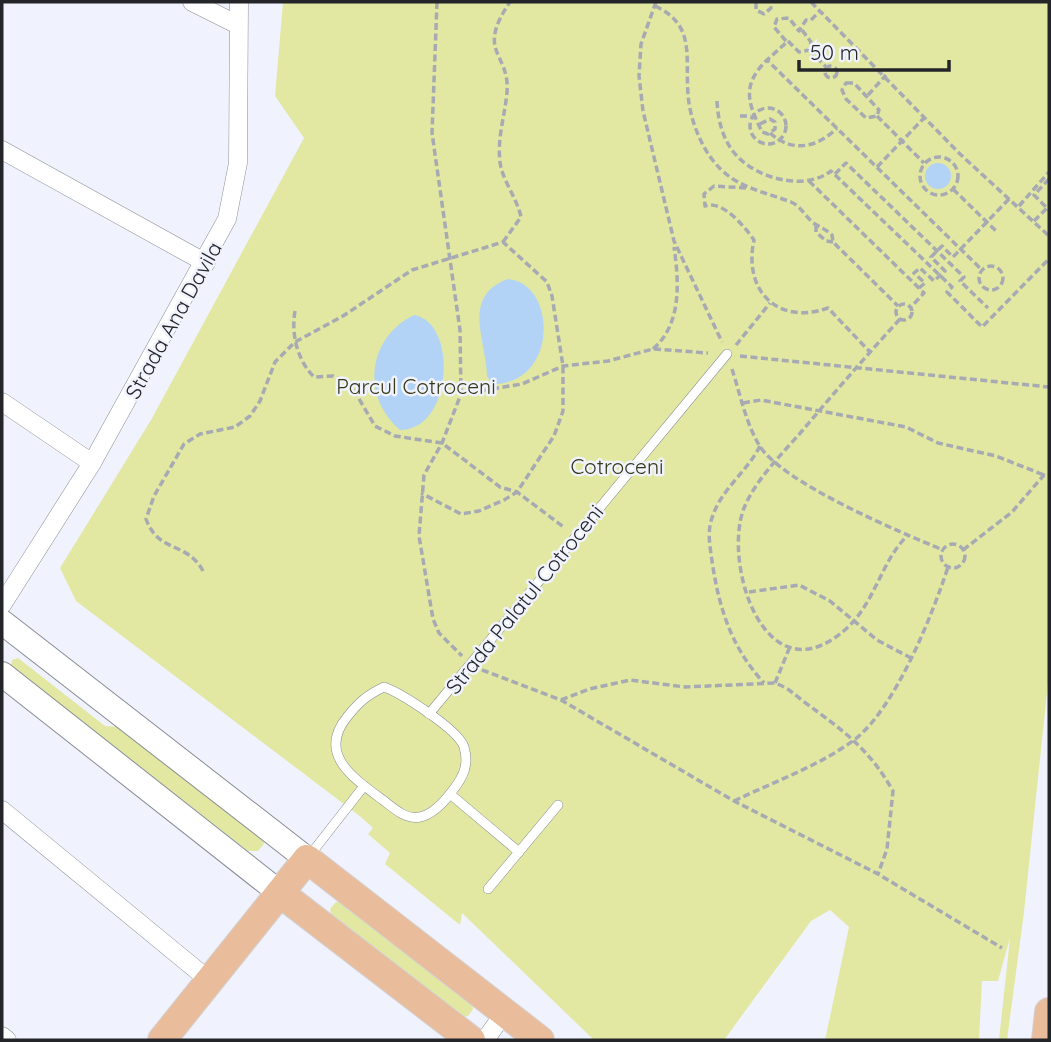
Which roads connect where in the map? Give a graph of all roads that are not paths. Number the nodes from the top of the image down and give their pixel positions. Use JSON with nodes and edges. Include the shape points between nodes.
{"nodes":[{"id":1,"x":191,"y":2,"type":"edge"},
{"id":2,"x":239,"y":2,"type":"edge"},
{"id":3,"x":239,"y":25,"type":"junction"},
{"id":4,"x":2,"y":150,"type":"edge"},
{"id":5,"x":206,"y":262,"type":"junction"},
{"id":6,"x":727,"y":354,"type":"road end"},
{"id":7,"x":2,"y":402,"type":"edge"},
{"id":8,"x":92,"y":463,"type":"junction"},
{"id":9,"x":2,"y":605,"type":"edge"},
{"id":10,"x":2,"y":622,"type":"edge"},
{"id":11,"x":2,"y":674,"type":"edge"},
{"id":12,"x":429,"y":714,"type":"junction"},
{"id":13,"x":364,"y":786,"type":"junction"},
{"id":14,"x":450,"y":794,"type":"junction"},
{"id":15,"x":558,"y":805,"type":"dead end"},
{"id":16,"x":2,"y":810,"type":"edge"},
{"id":17,"x":519,"y":852,"type":"junction"},
{"id":18,"x":307,"y":859,"type":"junction"},
{"id":19,"x":488,"y":889,"type":"dead end"},
{"id":20,"x":280,"y":893,"type":"junction"},
{"id":21,"x":210,"y":981,"type":"junction"},
{"id":22,"x":506,"y":1012,"type":"junction"},
{"id":23,"x":1049,"y":1012,"type":"edge"},
{"id":24,"x":2,"y":1036,"type":"edge"},
{"id":25,"x":7,"y":1040,"type":"edge"},
{"id":26,"x":162,"y":1040,"type":"edge"},
{"id":27,"x":471,"y":1040,"type":"edge"},
{"id":28,"x":485,"y":1040,"type":"edge"},
{"id":29,"x":540,"y":1040,"type":"edge"},
{"id":30,"x":1046,"y":1040,"type":"edge"}],
"edges":[{"from":1,"to":3,"type":"street"},
{"from":2,"to":3,"type":"street","name":"Strada Ana Davila"},
{"from":3,"to":5,"type":"street","name":"Strada Ana Davila","via":[[236,185],[228,219]]},
{"from":4,"to":5,"type":"street"},
{"from":5,"to":8,"type":"street","name":"Strada Ana Davila"},
{"from":6,"to":12,"type":"lane","name":"Strada Palatul Cotroceni"},
{"from":7,"to":8,"type":"street"},
{"from":8,"to":9,"type":"street","name":"Strada Ana Davila"},
{"from":10,"to":18,"type":"main road"},
{"from":11,"to":20,"type":"main road"},
{"from":12,"to":13,"type":"lane","name":"Strada Palatul Cotroceni","via":[[403,694],[384,687],[363,696],[336,731],[336,751],[344,768]]},
{"from":12,"to":14,"type":"lane","name":"Strada Palatul Cotroceni","via":[[462,742],[467,760],[463,778]]},
{"from":13,"to":14,"type":"lane","name":"Strada Palatul Cotroceni","via":[[403,815],[419,817],[436,810]]},
{"from":13,"to":18,"type":"lane"},
{"from":14,"to":17,"type":"lane"},
{"from":15,"to":17,"type":"lane"},
{"from":16,"to":21,"type":"street"},
{"from":17,"to":19,"type":"lane"},
{"from":18,"to":20,"type":"main road"},
{"from":18,"to":22,"type":"main road"},
{"from":20,"to":21,"type":"main road"},
{"from":20,"to":27,"type":"main road"},
{"from":21,"to":26,"type":"main road"},
{"from":22,"to":28,"type":"street"},
{"from":22,"to":29,"type":"main road"},
{"from":23,"to":30,"type":"main road"},
{"from":24,"to":25,"type":"street"}]}
